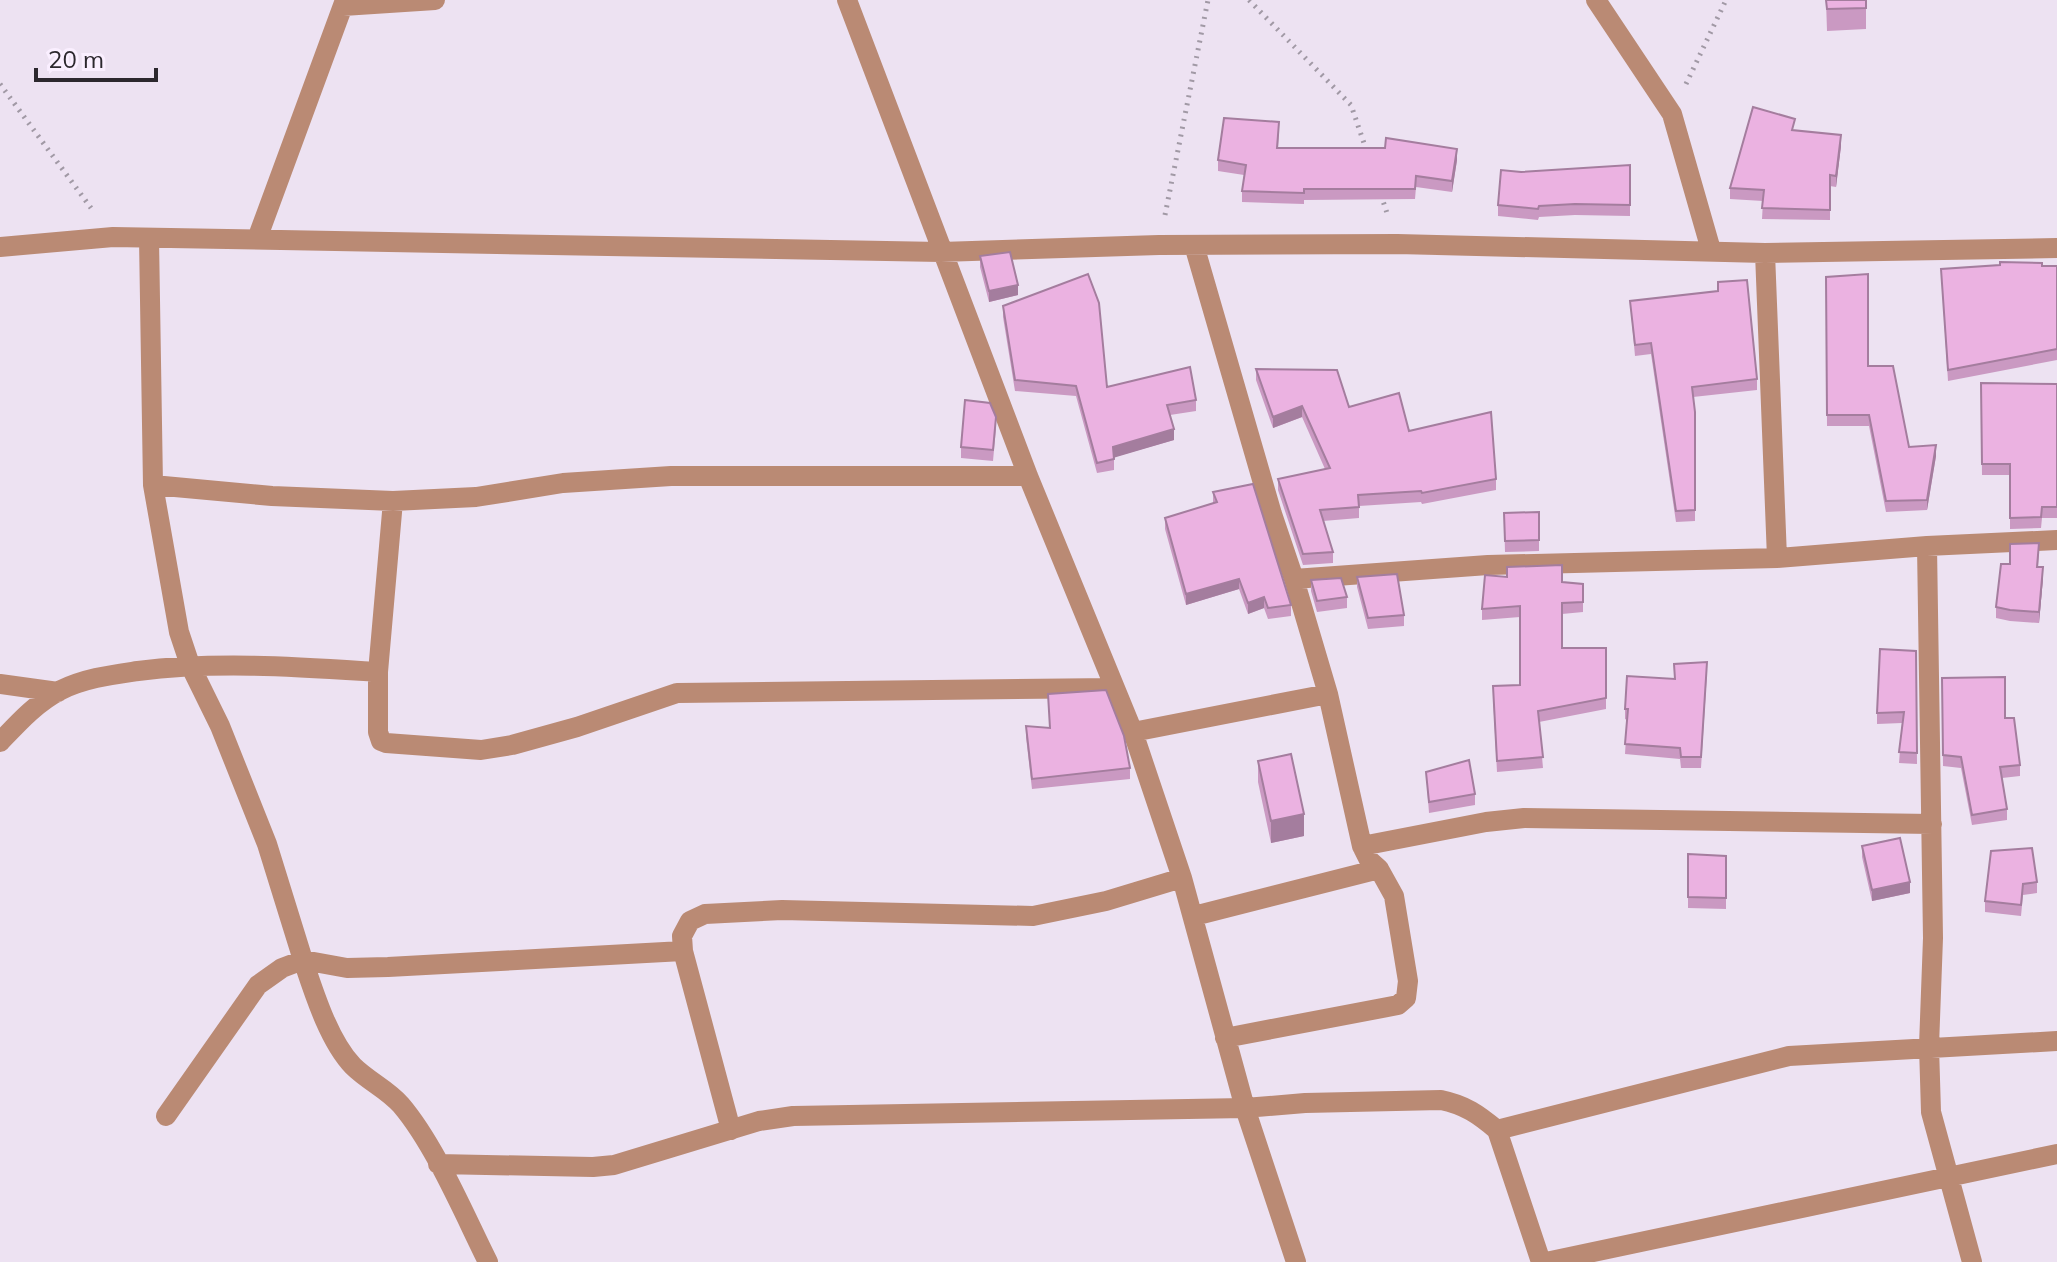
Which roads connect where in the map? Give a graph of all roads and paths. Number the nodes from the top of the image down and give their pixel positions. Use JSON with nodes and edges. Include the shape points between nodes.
{"nodes":[{"id":1,"x":435,"y":0,"type":"edge"},
{"id":2,"x":847,"y":0,"type":"edge"},
{"id":3,"x":1208,"y":0,"type":"edge"},
{"id":4,"x":1249,"y":0,"type":"edge"},
{"id":5,"x":1596,"y":0,"type":"edge"},
{"id":6,"x":1726,"y":0,"type":"edge"},
{"id":7,"x":344,"y":3,"type":"edge"},
{"id":8,"x":0,"y":84,"type":"edge"},
{"id":9,"x":1672,"y":114,"type":"junction"},
{"id":10,"x":1369,"y":161,"type":"edge"},
{"id":11,"x":1379,"y":188,"type":"edge"},
{"id":12,"x":113,"y":237,"type":"junction"},
{"id":13,"x":149,"y":238,"type":"junction"},
{"id":14,"x":257,"y":239,"type":"junction"},
{"id":15,"x":1397,"y":244,"type":"junction"},
{"id":16,"x":1159,"y":245,"type":"junction"},
{"id":17,"x":1194,"y":245,"type":"junction"},
{"id":18,"x":0,"y":247,"type":"edge"},
{"id":19,"x":2057,"y":248,"type":"edge"},
{"id":20,"x":1711,"y":250,"type":"junction"},
{"id":21,"x":941,"y":252,"type":"junction"},
{"id":22,"x":1765,"y":253,"type":"junction"},
{"id":23,"x":1028,"y":476,"type":"junction"},
{"id":24,"x":153,"y":485,"type":"junction"},
{"id":25,"x":393,"y":501,"type":"junction"},
{"id":26,"x":2057,"y":540,"type":"edge"},
{"id":27,"x":1927,"y":546,"type":"junction"},
{"id":28,"x":1777,"y":558,"type":"junction"},
{"id":29,"x":1294,"y":579,"type":"junction"},
{"id":30,"x":190,"y":665,"type":"junction"},
{"id":31,"x":378,"y":672,"type":"junction"},
{"id":32,"x":0,"y":684,"type":"edge"},
{"id":33,"x":1114,"y":688,"type":"junction"},
{"id":34,"x":58,"y":692,"type":"junction"},
{"id":35,"x":1328,"y":694,"type":"junction"},
{"id":36,"x":1133,"y":732,"type":"junction"},
{"id":37,"x":0,"y":742,"type":"edge"},
{"id":38,"x":1932,"y":824,"type":"junction"},
{"id":39,"x":1362,"y":846,"type":"junction"},
{"id":40,"x":1379,"y":869,"type":"junction"},
{"id":41,"x":1182,"y":878,"type":"junction"},
{"id":42,"x":1194,"y":916,"type":"junction"},
{"id":43,"x":683,"y":951,"type":"junction"},
{"id":44,"x":303,"y":960,"type":"junction"},
{"id":45,"x":1225,"y":1038,"type":"junction"},
{"id":46,"x":2057,"y":1041,"type":"edge"},
{"id":47,"x":1929,"y":1046,"type":"junction"},
{"id":48,"x":1245,"y":1108,"type":"junction"},
{"id":49,"x":166,"y":1116,"type":"dead end"},
{"id":50,"x":731,"y":1130,"type":"junction"},
{"id":51,"x":1497,"y":1130,"type":"junction"},
{"id":52,"x":2057,"y":1154,"type":"edge"},
{"id":53,"x":438,"y":1164,"type":"junction"},
{"id":54,"x":1947,"y":1177,"type":"junction"},
{"id":55,"x":488,"y":1262,"type":"edge"},
{"id":56,"x":1296,"y":1262,"type":"edge"},
{"id":57,"x":1543,"y":1262,"type":"edge"},
{"id":58,"x":1972,"y":1262,"type":"edge"}],
"edges":[{"from":1,"to":7,"type":"street"},
{"from":2,"to":21,"type":"street"},
{"from":3,"to":16,"type":"path"},
{"from":4,"to":10,"type":"path","via":[[1351,105]]},
{"from":5,"to":9,"type":"street"},
{"from":6,"to":9,"type":"path"},
{"from":7,"to":14,"type":"street"},
{"from":8,"to":12,"type":"path"},
{"from":9,"to":20,"type":"street"},
{"from":11,"to":15,"type":"path"},
{"from":12,"to":13,"type":"street"},
{"from":12,"to":18,"type":"street"},
{"from":13,"to":14,"type":"street"},
{"from":13,"to":24,"type":"street"},
{"from":14,"to":21,"type":"street"},
{"from":15,"to":17,"type":"street"},
{"from":15,"to":20,"type":"street"},
{"from":16,"to":17,"type":"street"},
{"from":16,"to":21,"type":"street"},
{"from":17,"to":29,"type":"street"},
{"from":19,"to":22,"type":"street"},
{"from":20,"to":22,"type":"street"},
{"from":21,"to":23,"type":"street"},
{"from":22,"to":28,"type":"street"},
{"from":23,"to":25,"type":"street","via":[[671,476]]},
{"from":23,"to":33,"type":"street"},
{"from":24,"to":25,"type":"street"},
{"from":24,"to":30,"type":"street","via":[[179,632]]},
{"from":25,"to":31,"type":"street"},
{"from":26,"to":27,"type":"street"},
{"from":27,"to":28,"type":"street"},
{"from":27,"to":38,"type":"street"},
{"from":28,"to":29,"type":"street","via":[[1488,565]]},
{"from":29,"to":35,"type":"street"},
{"from":30,"to":31,"type":"street"},
{"from":30,"to":34,"type":"street","via":[[92,677]]},
{"from":30,"to":44,"type":"street","via":[[267,844]]},
{"from":31,"to":33,"type":"street","via":[[381,741],[481,750],[577,727],[677,693]]},
{"from":32,"to":34,"type":"street"},
{"from":33,"to":36,"type":"street"},
{"from":34,"to":37,"type":"street","via":[[28,712]]},
{"from":35,"to":36,"type":"street"},
{"from":35,"to":39,"type":"street"},
{"from":36,"to":41,"type":"street"},
{"from":38,"to":39,"type":"street","via":[[1524,818]]},
{"from":38,"to":47,"type":"street"},
{"from":39,"to":40,"type":"street"},
{"from":40,"to":42,"type":"street"},
{"from":40,"to":45,"type":"street","via":[[1394,896],[1406,998],[1398,1005]]},
{"from":41,"to":42,"type":"street"},
{"from":41,"to":43,"type":"street","via":[[1033,916],[782,910],[705,914],[690,921],[682,936]]},
{"from":42,"to":45,"type":"street"},
{"from":43,"to":44,"type":"street","via":[[347,968]]},
{"from":43,"to":50,"type":"street"},
{"from":44,"to":49,"type":"street","via":[[258,985]]},
{"from":44,"to":53,"type":"street","via":[[318,1003],[350,1063],[401,1105]]},
{"from":45,"to":48,"type":"street"},
{"from":46,"to":47,"type":"street"},
{"from":47,"to":51,"type":"street","via":[[1789,1056]]},
{"from":47,"to":54,"type":"street","via":[[1931,1112]]},
{"from":48,"to":50,"type":"street","via":[[793,1116]]},
{"from":48,"to":51,"type":"street","via":[[1441,1100],[1476,1112]]},
{"from":48,"to":56,"type":"street"},
{"from":50,"to":53,"type":"street","via":[[614,1165]]},
{"from":51,"to":57,"type":"street"},
{"from":52,"to":54,"type":"street"},
{"from":53,"to":55,"type":"street"},
{"from":54,"to":57,"type":"street"},
{"from":54,"to":58,"type":"street"}]}
